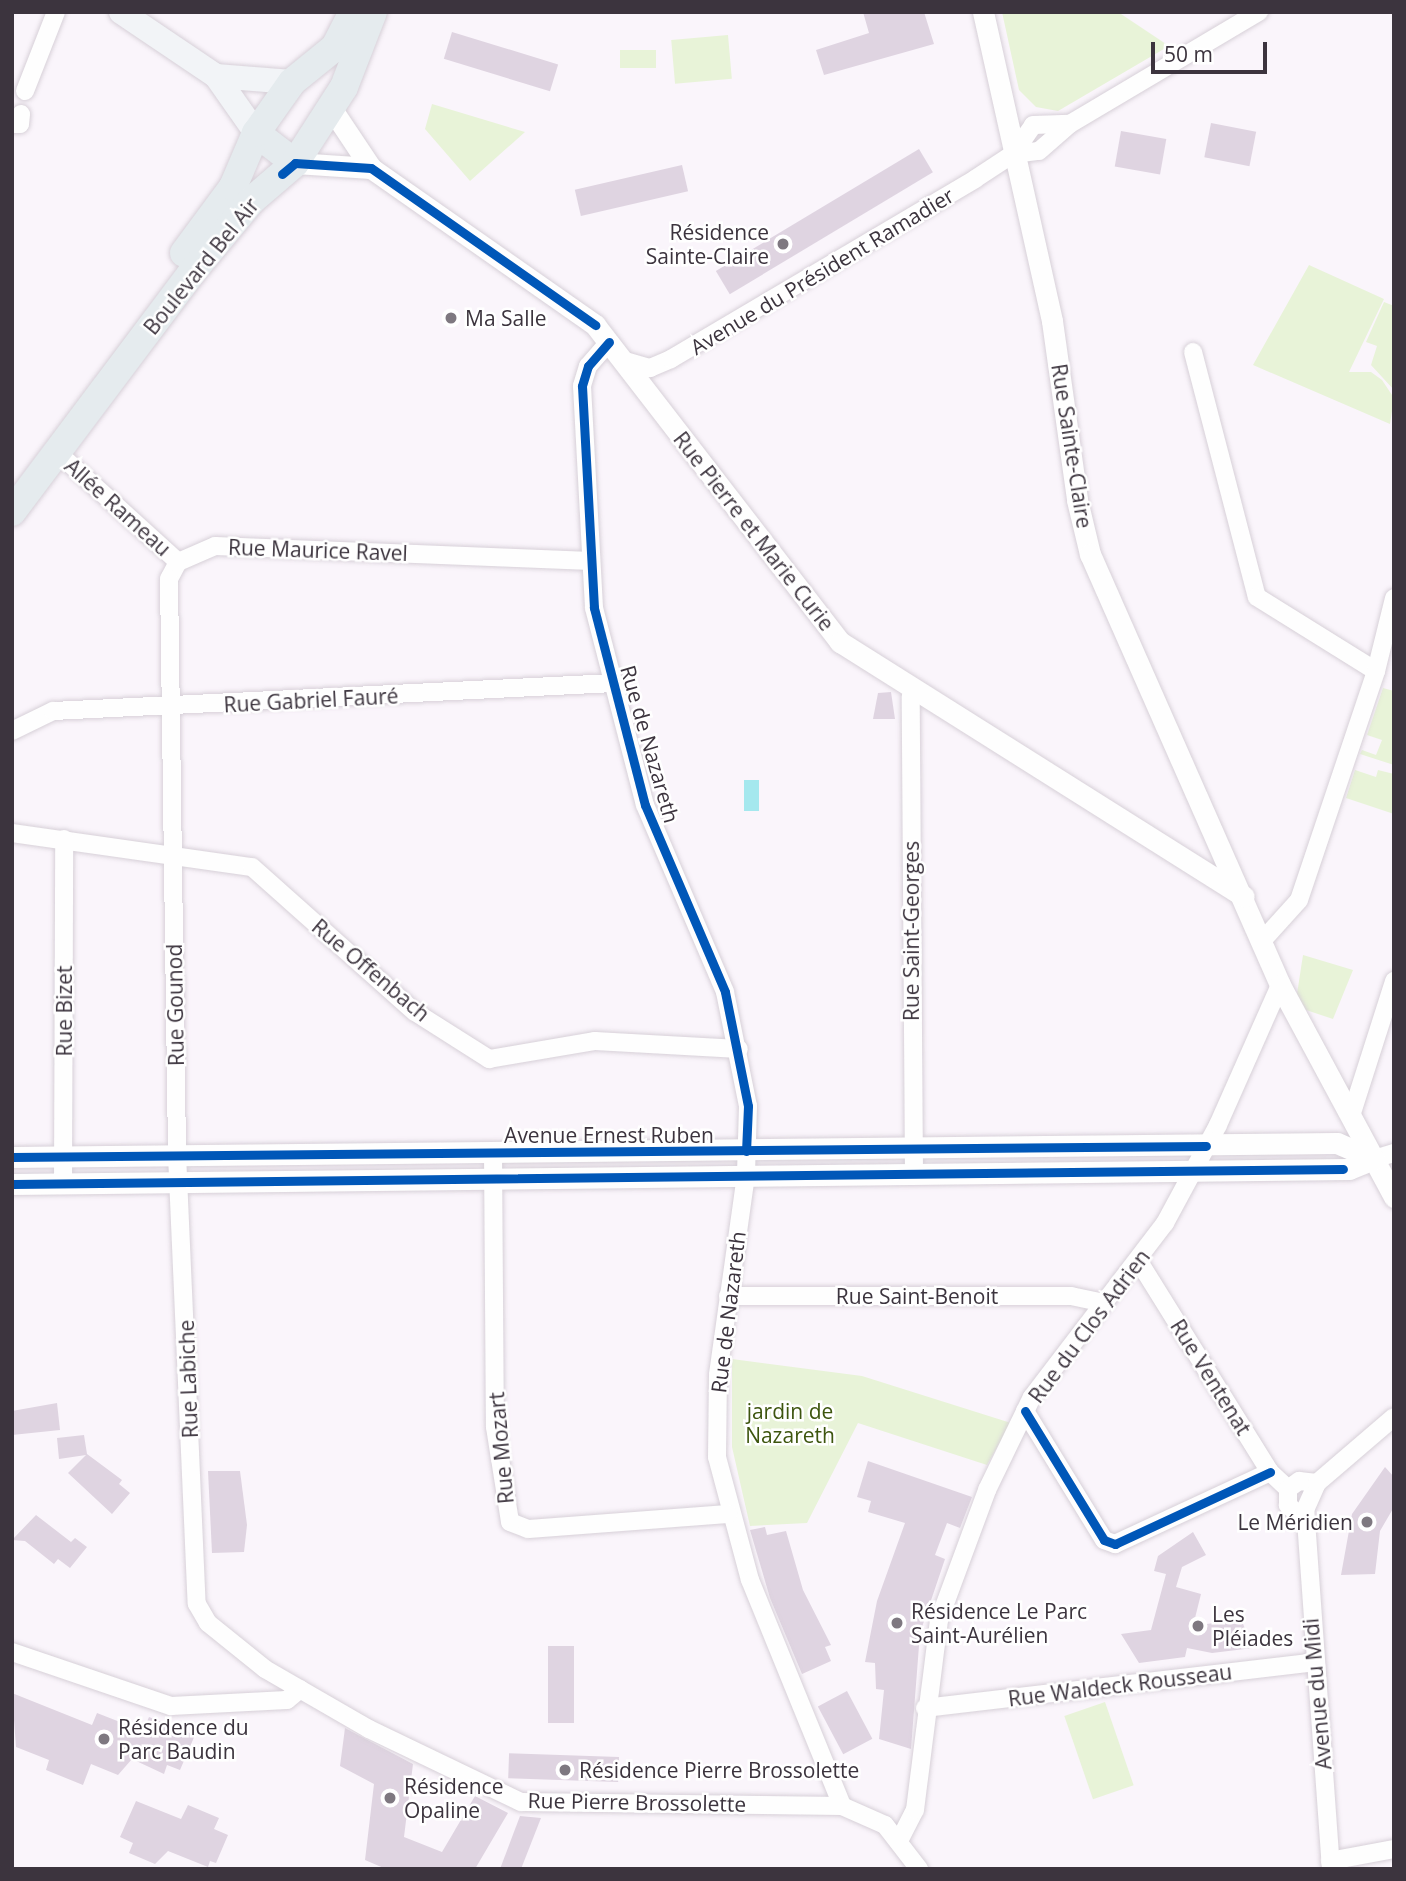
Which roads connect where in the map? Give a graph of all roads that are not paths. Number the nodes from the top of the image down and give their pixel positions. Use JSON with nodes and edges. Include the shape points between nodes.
{"nodes":[{"id":1,"x":56,"y":12,"type":"edge"},
{"id":2,"x":121,"y":12,"type":"edge"},
{"id":3,"x":353,"y":12,"type":"edge"},
{"id":4,"x":373,"y":12,"type":"edge"},
{"id":5,"x":983,"y":12,"type":"edge"},
{"id":6,"x":1259,"y":12,"type":"edge"},
{"id":7,"x":216,"y":76,"type":"junction"},
{"id":8,"x":292,"y":82,"type":"junction"},
{"id":9,"x":25,"y":91,"type":"dead end"},
{"id":10,"x":331,"y":108,"type":"junction"},
{"id":11,"x":256,"y":133,"type":"junction"},
{"id":12,"x":1013,"y":154,"type":"junction"},
{"id":13,"x":295,"y":163,"type":"junction"},
{"id":14,"x":371,"y":168,"type":"junction"},
{"id":15,"x":610,"y":342,"type":"junction"},
{"id":16,"x":1194,"y":352,"type":"dead end"},
{"id":17,"x":625,"y":361,"type":"junction"},
{"id":18,"x":58,"y":453,"type":"junction"},
{"id":19,"x":12,"y":482,"type":"edge"},
{"id":20,"x":12,"y":512,"type":"edge"},
{"id":21,"x":591,"y":561,"type":"junction"},
{"id":22,"x":178,"y":562,"type":"junction"},
{"id":23,"x":1394,"y":598,"type":"edge"},
{"id":24,"x":1376,"y":671,"type":"junction"},
{"id":25,"x":613,"y":683,"type":"junction"},
{"id":26,"x":916,"y":690,"type":"junction"},
{"id":27,"x":173,"y":706,"type":"junction"},
{"id":28,"x":12,"y":731,"type":"edge"},
{"id":29,"x":12,"y":833,"type":"edge"},
{"id":30,"x":64,"y":839,"type":"junction"},
{"id":31,"x":176,"y":856,"type":"junction"},
{"id":32,"x":1244,"y":896,"type":"junction"},
{"id":33,"x":1262,"y":942,"type":"junction"},
{"id":34,"x":1394,"y":981,"type":"edge"},
{"id":35,"x":1280,"y":985,"type":"junction"},
{"id":36,"x":739,"y":1049,"type":"junction"},
{"id":37,"x":1351,"y":1116,"type":"junction"},
{"id":38,"x":1206,"y":1146,"type":"junction"},
{"id":39,"x":912,"y":1150,"type":"junction"},
{"id":40,"x":746,"y":1151,"type":"junction"},
{"id":41,"x":493,"y":1153,"type":"junction"},
{"id":42,"x":177,"y":1154,"type":"junction"},
{"id":43,"x":64,"y":1156,"type":"junction"},
{"id":44,"x":1384,"y":1156,"type":"edge"},
{"id":45,"x":12,"y":1157,"type":"edge"},
{"id":46,"x":1194,"y":1170,"type":"junction"},
{"id":47,"x":914,"y":1173,"type":"junction"},
{"id":48,"x":746,"y":1175,"type":"junction"},
{"id":49,"x":495,"y":1177,"type":"junction"},
{"id":50,"x":179,"y":1182,"type":"junction"},
{"id":51,"x":12,"y":1184,"type":"edge"},
{"id":52,"x":63,"y":1184,"type":"junction"},
{"id":53,"x":1394,"y":1197,"type":"edge"},
{"id":54,"x":1138,"y":1260,"type":"junction"},
{"id":55,"x":728,"y":1296,"type":"junction"},
{"id":56,"x":1104,"y":1303,"type":"junction"},
{"id":57,"x":1025,"y":1411,"type":"junction"},
{"id":58,"x":1394,"y":1417,"type":"edge"},
{"id":59,"x":1270,"y":1472,"type":"junction"},
{"id":60,"x":1317,"y":1483,"type":"junction"},
{"id":61,"x":1288,"y":1489,"type":"junction"},
{"id":62,"x":728,"y":1514,"type":"junction"},
{"id":63,"x":1305,"y":1520,"type":"junction"},
{"id":64,"x":197,"y":1604,"type":"joint"},
{"id":65,"x":12,"y":1652,"type":"edge"},
{"id":66,"x":1315,"y":1662,"type":"junction"},
{"id":67,"x":300,"y":1689,"type":"junction"},
{"id":68,"x":925,"y":1708,"type":"junction"},
{"id":69,"x":842,"y":1806,"type":"junction"},
{"id":70,"x":899,"y":1842,"type":"junction"},
{"id":71,"x":1394,"y":1849,"type":"edge"},
{"id":72,"x":1330,"y":1865,"type":"edge"},
{"id":73,"x":919,"y":1869,"type":"edge"}],
"edges":[{"from":1,"to":9,"type":"street"},
{"from":2,"to":7,"type":"main road","name":"Rue Pierre et Marie Curie"},
{"from":3,"to":8,"type":"main road","name":"Boulevard Bel Air","via":[[335,47]]},
{"from":4,"to":10,"type":"main road","name":"Boulevard Bel Air"},
{"from":5,"to":12,"type":"street","name":"Rue Sainte-Claire"},
{"from":6,"to":12,"type":"street","via":[[1070,124],[1034,125]]},
{"from":7,"to":8,"type":"main road","name":"Rue Pierre et Marie Curie"},
{"from":7,"to":11,"type":"main road","name":"Rue Pierre et Marie Curie"},
{"from":8,"to":10,"type":"main road","name":"Rue Pierre et Marie Curie"},
{"from":8,"to":11,"type":"main road","name":"Boulevard Bel Air"},
{"from":10,"to":13,"type":"main road","name":"Boulevard Bel Air"},
{"from":10,"to":14,"type":"street","name":"Rue Pierre et Marie Curie"},
{"from":11,"to":13,"type":"main road","name":"Rue Pierre et Marie Curie"},
{"from":11,"to":19,"type":"main road","name":"Boulevard Bel Air","via":[[233,187]]},
{"from":12,"to":17,"type":"street","name":"Avenue du Président Ramadier","via":[[671,359],[650,368]]},
{"from":12,"to":32,"type":"street","name":"Rue Sainte-Claire","via":[[1052,321],[1077,500],[1090,554]]},
{"from":13,"to":14,"type":"street"},
{"from":13,"to":18,"type":"main road","name":"Boulevard Bel Air","via":[[251,201],[192,272]]},
{"from":14,"to":15,"type":"street","name":"Rue Pierre et Marie Curie","via":[[568,301]]},
{"from":15,"to":17,"type":"street","name":"Rue Pierre et Marie Curie"},
{"from":15,"to":21,"type":"street","name":"Rue de Nazareth","via":[[588,366],[582,386]]},
{"from":16,"to":24,"type":"street","via":[[1257,597]]},
{"from":17,"to":26,"type":"street","name":"Rue Pierre et Marie Curie","via":[[840,642]]},
{"from":18,"to":20,"type":"main road","name":"Boulevard Bel Air"},
{"from":18,"to":22,"type":"street","name":"Allée Rameau"},
{"from":21,"to":22,"type":"street","name":"Rue Maurice Ravel","via":[[215,546]]},
{"from":21,"to":25,"type":"street","name":"Rue de Nazareth","via":[[594,608]]},
{"from":22,"to":27,"type":"street","via":[[169,579]]},
{"from":23,"to":24,"type":"street"},
{"from":24,"to":33,"type":"street","via":[[1299,900]]},
{"from":25,"to":27,"type":"street","name":"Rue Gabriel Fauré"},
{"from":25,"to":36,"type":"street","name":"Rue de Nazareth","via":[[645,805],[725,992]]},
{"from":26,"to":32,"type":"street","name":"Rue Pierre et Marie Curie"},
{"from":26,"to":39,"type":"street","name":"Rue Saint-Georges","via":[[911,697]]},
{"from":27,"to":28,"type":"street","name":"Rue Gabriel Fauré","via":[[53,712]]},
{"from":27,"to":31,"type":"street"},
{"from":29,"to":30,"type":"street","name":"Rue Offenbach"},
{"from":30,"to":31,"type":"street","name":"Rue Offenbach"},
{"from":30,"to":43,"type":"street","name":"Rue Bizet"},
{"from":31,"to":36,"type":"street","name":"Rue Offenbach","via":[[252,867],[415,1012],[489,1059],[595,1041]]},
{"from":31,"to":42,"type":"street","name":"Rue Gounod"},
{"from":32,"to":33,"type":"street","name":"Rue Sainte-Claire"},
{"from":33,"to":35,"type":"street","name":"Rue Sainte-Claire"},
{"from":34,"to":37,"type":"street"},
{"from":35,"to":37,"type":"street","name":"Rue Sainte-Claire"},
{"from":35,"to":38,"type":"street","name":"Rue du Clos Adrien"},
{"from":36,"to":40,"type":"street","name":"Rue de Nazareth","via":[[748,1106]]},
{"from":37,"to":44,"type":"street","name":"Rue Sainte-Claire"},
{"from":38,"to":39,"type":"street","name":"Avenue Ernest Ruben"},
{"from":38,"to":44,"type":"street","name":"Avenue Ernest Ruben","via":[[1337,1143]]},
{"from":38,"to":46,"type":"street","name":"Rue du Clos Adrien"},
{"from":39,"to":40,"type":"street","name":"Avenue Ernest Ruben"},
{"from":39,"to":47,"type":"street","name":"Rue Saint-Georges"},
{"from":40,"to":41,"type":"street","name":"Avenue Ernest Ruben"},
{"from":40,"to":48,"type":"street","name":"Rue de Nazareth"},
{"from":41,"to":42,"type":"street","name":"Avenue Ernest Ruben"},
{"from":41,"to":49,"type":"street","name":"Rue Mozart"},
{"from":42,"to":43,"type":"street","name":"Avenue Ernest Ruben"},
{"from":42,"to":50,"type":"street","name":"Rue Labiche"},
{"from":43,"to":45,"type":"street","name":"Avenue Ernest Ruben"},
{"from":43,"to":52,"type":"street","name":"Rue Bizet"},
{"from":44,"to":46,"type":"street","name":"Avenue Ernest Ruben","via":[[1349,1169]]},
{"from":44,"to":53,"type":"street","name":"Rue Sainte-Claire"},
{"from":46,"to":47,"type":"street","name":"Avenue Ernest Ruben"},
{"from":46,"to":54,"type":"street","name":"Rue du Clos Adrien"},
{"from":47,"to":48,"type":"street","name":"Avenue Ernest Ruben"},
{"from":48,"to":49,"type":"street","name":"Avenue Ernest Ruben"},
{"from":48,"to":55,"type":"street","name":"Rue de Nazareth"},
{"from":49,"to":50,"type":"street","name":"Avenue Ernest Ruben"},
{"from":49,"to":62,"type":"street","name":"Rue Mozart","via":[[495,1427],[510,1522],[528,1529]]},
{"from":50,"to":52,"type":"street","name":"Avenue Ernest Ruben"},
{"from":50,"to":64,"type":"street","name":"Rue Labiche"},
{"from":51,"to":52,"type":"street","name":"Avenue Ernest Ruben"},
{"from":54,"to":56,"type":"street","name":"Rue du Clos Adrien"},
{"from":54,"to":59,"type":"street","name":"Rue Ventenat"},
{"from":55,"to":56,"type":"street","name":"Rue Saint-Benoit","via":[[1071,1296]]},
{"from":55,"to":62,"type":"street","name":"Rue de Nazareth","via":[[716,1420]]},
{"from":56,"to":57,"type":"street","name":"Rue du Clos Adrien"},
{"from":57,"to":59,"type":"street","via":[[1104,1539],[1115,1544]]},
{"from":57,"to":68,"type":"street","name":"Rue du Clos Adrien","via":[[986,1490],[939,1620]]},
{"from":58,"to":60,"type":"street"},
{"from":59,"to":61,"type":"street","name":"Rue Ventenat"},
{"from":60,"to":61,"type":"street","via":[[1299,1481]]},
{"from":60,"to":63,"type":"street"},
{"from":61,"to":63,"type":"street","via":[[1288,1505]]},
{"from":62,"to":69,"type":"street","name":"Rue de Nazareth"},
{"from":63,"to":66,"type":"street","name":"Avenue du Midi"},
{"from":64,"to":67,"type":"street","name":"Rue Pierre Brossolette","via":[[208,1623]]},
{"from":65,"to":67,"type":"street","via":[[170,1706],[287,1700]]},
{"from":66,"to":68,"type":"street","name":"Rue Waldeck Rousseau"},
{"from":66,"to":72,"type":"street","name":"Avenue du Midi"},
{"from":67,"to":69,"type":"street","name":"Rue Pierre Brossolette","via":[[369,1729],[521,1802]]},
{"from":68,"to":70,"type":"street","name":"Rue du Clos Adrien","via":[[915,1810]]},
{"from":69,"to":70,"type":"street","via":[[869,1814]]},
{"from":70,"to":73,"type":"street"},
{"from":71,"to":72,"type":"street"}]}
